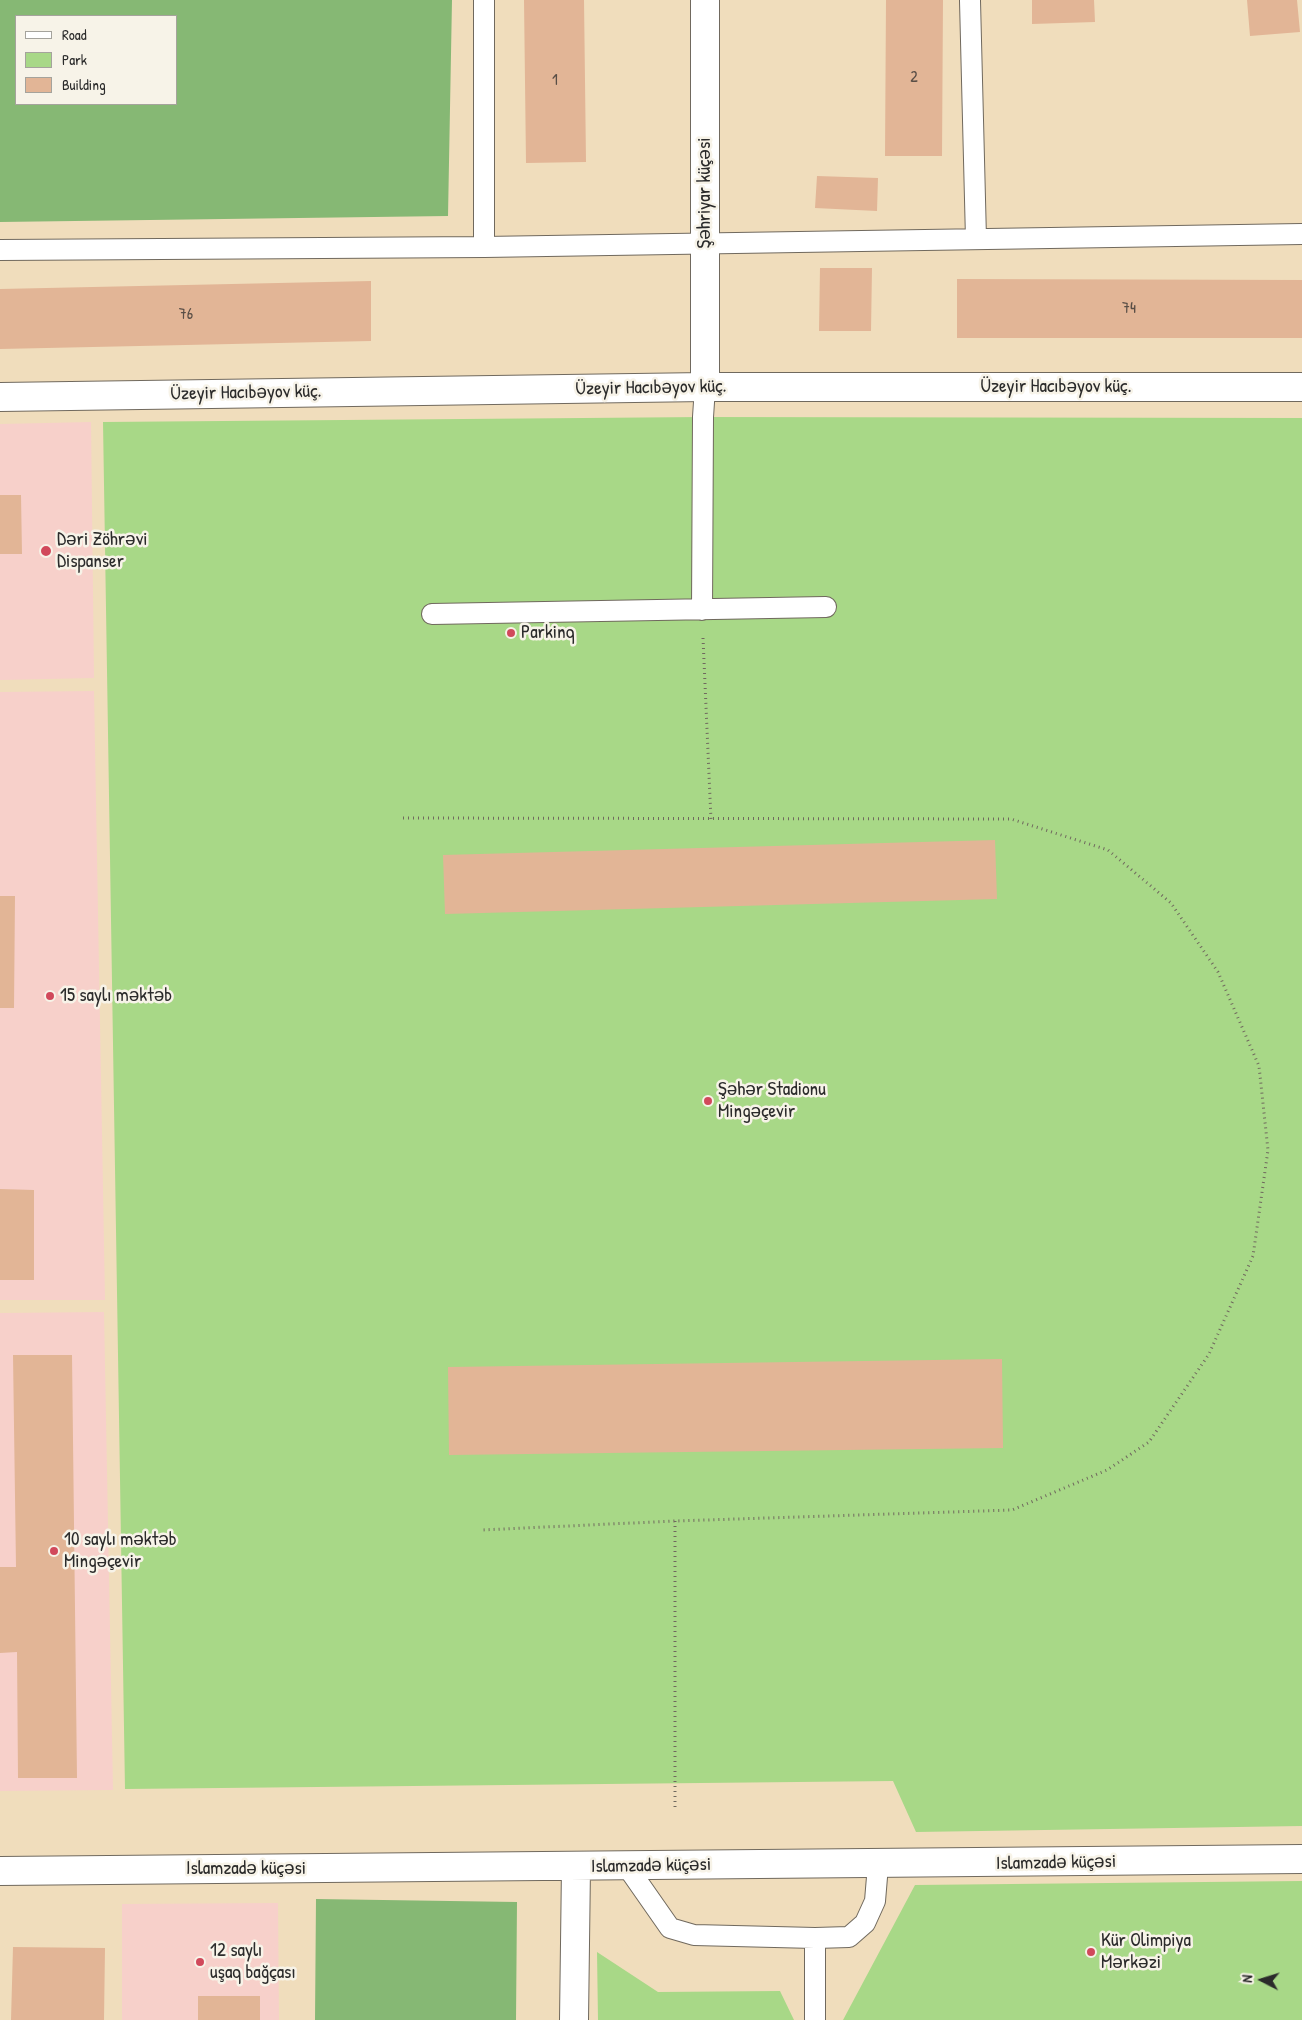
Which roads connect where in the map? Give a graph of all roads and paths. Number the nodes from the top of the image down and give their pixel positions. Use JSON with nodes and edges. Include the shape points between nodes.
{"nodes":[{"id":1,"x":484,"y":0,"type":"edge"},
{"id":2,"x":705,"y":0,"type":"edge"},
{"id":3,"x":970,"y":1,"type":"edge"},
{"id":4,"x":1302,"y":234,"type":"edge"},
{"id":5,"x":976,"y":239,"type":"junction"},
{"id":6,"x":704,"y":243,"type":"junction"},
{"id":7,"x":484,"y":247,"type":"junction"},
{"id":8,"x":0,"y":250,"type":"edge"},
{"id":9,"x":705,"y":387,"type":"junction"},
{"id":10,"x":1302,"y":387,"type":"edge"},
{"id":11,"x":0,"y":397,"type":"edge"},
{"id":12,"x":826,"y":607,"type":"dead end"},
{"id":13,"x":702,"y":610,"type":"junction"},
{"id":14,"x":432,"y":614,"type":"dead end"},
{"id":15,"x":403,"y":818,"type":"dead end"},
{"id":16,"x":711,"y":820,"type":"junction"},
{"id":17,"x":675,"y":1521,"type":"junction"},
{"id":18,"x":481,"y":1530,"type":"dead end"},
{"id":19,"x":675,"y":1807,"type":"dead end"},
{"id":20,"x":1302,"y":1860,"type":"edge"},
{"id":21,"x":626,"y":1865,"type":"junction"},
{"id":22,"x":878,"y":1865,"type":"junction"},
{"id":23,"x":576,"y":1867,"type":"junction"},
{"id":24,"x":0,"y":1871,"type":"edge"},
{"id":25,"x":816,"y":1938,"type":"junction"},
{"id":26,"x":574,"y":2020,"type":"edge"},
{"id":27,"x":815,"y":2020,"type":"edge"}],
"edges":[{"from":1,"to":7,"type":"lane"},
{"from":2,"to":6,"type":"street","name":"Şəhriyar küçəsi"},
{"from":3,"to":5,"type":"lane"},
{"from":4,"to":5,"type":"lane"},
{"from":5,"to":6,"type":"lane"},
{"from":6,"to":7,"type":"lane"},
{"from":6,"to":9,"type":"street","name":"Şəhriyar küçəsi"},
{"from":7,"to":8,"type":"lane"},
{"from":9,"to":10,"type":"street","name":"Üzeyir Hacıbəyov küç."},
{"from":9,"to":11,"type":"street","name":"Üzeyir Hacıbəyov küç."},
{"from":9,"to":13,"type":"lane"},
{"from":12,"to":13,"type":"lane"},
{"from":13,"to":14,"type":"lane"},
{"from":13,"to":16,"type":"path"},
{"from":15,"to":16,"type":"path"},
{"from":16,"to":17,"type":"path","via":[[1011,819],[1108,850],[1171,903],[1218,972],[1259,1066],[1268,1150],[1253,1256],[1209,1354],[1149,1442],[1107,1470],[1012,1510]]},
{"from":17,"to":18,"type":"path"},
{"from":17,"to":19,"type":"path"},
{"from":20,"to":22,"type":"street","name":"Islamzadə küçəsi"},
{"from":21,"to":22,"type":"street","name":"Islamzadə küçəsi"},
{"from":21,"to":23,"type":"street","name":"Islamzadə küçəsi"},
{"from":21,"to":25,"type":"lane","via":[[670,1928],[694,1935]]},
{"from":22,"to":25,"type":"lane","via":[[875,1901],[865,1923],[849,1937]]},
{"from":23,"to":24,"type":"street","name":"Islamzadə küçəsi"},
{"from":23,"to":26,"type":"street"},
{"from":25,"to":27,"type":"lane"}]}
